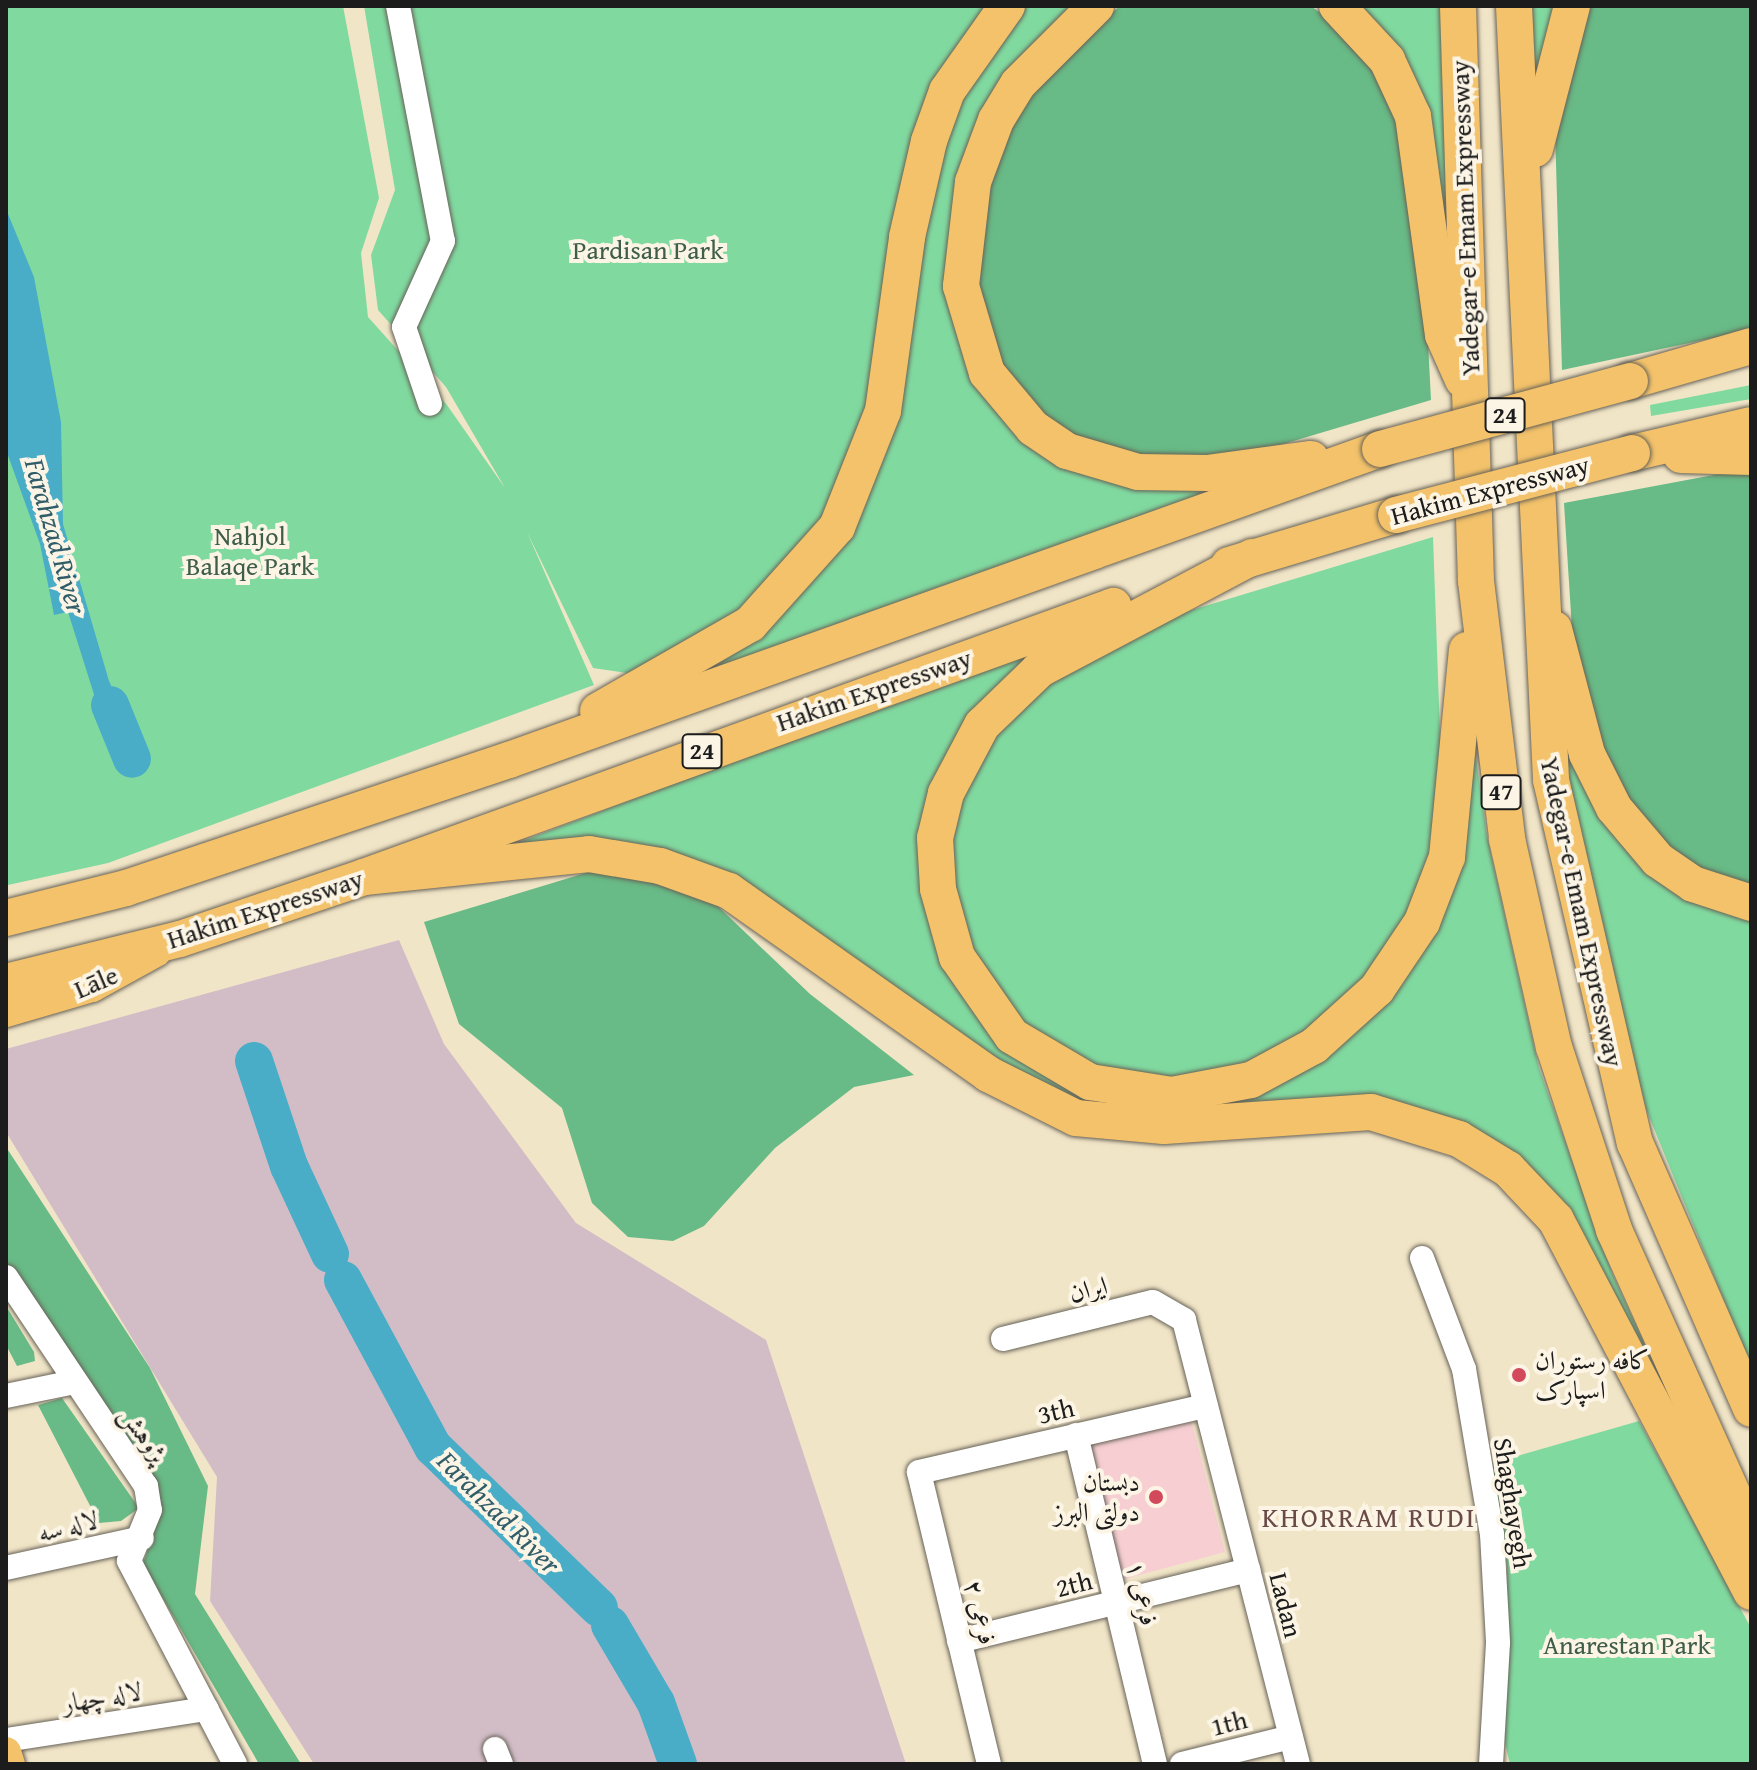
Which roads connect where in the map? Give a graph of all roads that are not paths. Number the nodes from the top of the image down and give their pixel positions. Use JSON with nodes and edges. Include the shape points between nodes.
{"nodes":[{"id":1,"x":398,"y":6,"type":"edge"},
{"id":2,"x":1007,"y":6,"type":"edge"},
{"id":3,"x":1096,"y":6,"type":"edge"},
{"id":4,"x":1337,"y":6,"type":"edge"},
{"id":5,"x":1458,"y":6,"type":"edge"},
{"id":6,"x":1514,"y":6,"type":"edge"},
{"id":7,"x":1572,"y":6,"type":"edge"},
{"id":8,"x":1526,"y":198,"type":"junction"},
{"id":9,"x":1751,"y":346,"type":"edge"},
{"id":10,"x":1751,"y":365,"type":"edge"},
{"id":11,"x":1630,"y":381,"type":"junction"},
{"id":12,"x":1470,"y":395,"type":"junction"},
{"id":13,"x":430,"y":404,"type":"dead end"},
{"id":14,"x":1751,"y":425,"type":"edge"},
{"id":15,"x":1380,"y":449,"type":"junction"},
{"id":16,"x":1632,"y":453,"type":"junction"},
{"id":17,"x":1751,"y":457,"type":"edge"},
{"id":18,"x":1252,"y":557,"type":"junction"},
{"id":19,"x":1538,"y":571,"type":"junction"},
{"id":20,"x":1476,"y":581,"type":"junction"},
{"id":21,"x":509,"y":760,"type":"junction"},
{"id":22,"x":364,"y":877,"type":"junction"},
{"id":23,"x":126,"y":888,"type":"junction"},
{"id":24,"x":1751,"y":903,"type":"edge"},
{"id":25,"x":6,"y":905,"type":"edge"},
{"id":26,"x":6,"y":918,"type":"edge"},
{"id":27,"x":180,"y":939,"type":"junction"},
{"id":28,"x":6,"y":982,"type":"edge"},
{"id":29,"x":6,"y":1012,"type":"edge"},
{"id":30,"x":1422,"y":1258,"type":"dead end"},
{"id":31,"x":6,"y":1277,"type":"edge"},
{"id":32,"x":1184,"y":1320,"type":"joint"},
{"id":33,"x":1003,"y":1339,"type":"dead end"},
{"id":34,"x":74,"y":1382,"type":"junction"},
{"id":35,"x":6,"y":1396,"type":"edge"},
{"id":36,"x":1206,"y":1406,"type":"junction"},
{"id":37,"x":1751,"y":1409,"type":"edge"},
{"id":38,"x":1076,"y":1435,"type":"junction"},
{"id":39,"x":919,"y":1472,"type":"joint"},
{"id":40,"x":1751,"y":1535,"type":"edge"},
{"id":41,"x":142,"y":1538,"type":"junction"},
{"id":42,"x":6,"y":1568,"type":"edge"},
{"id":43,"x":1248,"y":1570,"type":"junction"},
{"id":44,"x":1751,"y":1592,"type":"edge"},
{"id":45,"x":1116,"y":1603,"type":"junction"},
{"id":46,"x":959,"y":1641,"type":"junction"},
{"id":47,"x":207,"y":1709,"type":"junction"},
{"id":48,"x":1291,"y":1737,"type":"junction"},
{"id":49,"x":6,"y":1740,"type":"edge"},
{"id":50,"x":6,"y":1752,"type":"edge"},
{"id":51,"x":10,"y":1764,"type":"edge"},
{"id":52,"x":235,"y":1764,"type":"edge"},
{"id":53,"x":989,"y":1764,"type":"edge"},
{"id":54,"x":1155,"y":1764,"type":"edge"},
{"id":55,"x":1182,"y":1764,"type":"edge"},
{"id":56,"x":1298,"y":1764,"type":"edge"},
{"id":57,"x":1491,"y":1764,"type":"edge"}],
"edges":[{"from":1,"to":13,"type":"street","via":[[443,241],[404,327]]},
{"from":2,"to":21,"type":"highway","via":[[947,91],[929,141],[907,237],[883,411],[837,527],[750,624]]},
{"from":3,"to":15,"type":"highway","via":[[1018,84],[996,120],[973,182],[961,286],[987,373],[1033,428],[1067,451],[1138,472],[1207,473]]},
{"from":4,"to":12,"type":"highway","via":[[1387,60],[1413,116],[1443,335]]},
{"from":5,"to":12,"type":"highway","name":"Yadegar-e Emam Expressway","number":"47"},
{"from":6,"to":8,"type":"highway","name":"Yadegar-e Emam Expressway","number":"47"},
{"from":7,"to":8,"type":"highway"},
{"from":8,"to":19,"type":"highway","name":"Yadegar-e Emam Expressway","number":"47"},
{"from":9,"to":11,"type":"highway"},
{"from":10,"to":11,"type":"highway","name":"Hakim Expressway","number":"24"},
{"from":11,"to":15,"type":"highway","name":"Hakim Expressway","number":"24","bridge":true},
{"from":12,"to":20,"type":"highway","name":"Yadegar-e Emam Expressway","number":"47"},
{"from":14,"to":16,"type":"highway","name":"Hakim Expressway","number":"24"},
{"from":15,"to":21,"type":"highway","name":"Hakim Expressway","number":"24"},
{"from":16,"to":17,"type":"highway"},
{"from":16,"to":18,"type":"highway","name":"Hakim Expressway","number":"24","bridge":true},
{"from":18,"to":20,"type":"highway","via":[[1039,670],[982,725],[946,793],[935,838],[938,889],[957,957],[1012,1036],[1090,1082],[1172,1095],[1251,1080],[1314,1046],[1377,989],[1422,922],[1447,857]]},
{"from":18,"to":22,"type":"highway","name":"Hakim Expressway","number":"24"},
{"from":19,"to":24,"type":"highway","via":[[1587,754],[1614,808],[1658,860],[1693,884]]},
{"from":19,"to":37,"type":"highway","name":"Yadegar-e Emam Expressway","number":"47","via":[[1551,780],[1607,1037],[1647,1178]]},
{"from":20,"to":40,"type":"highway","name":"Yadegar-e Emam Expressway","number":"47","via":[[1507,839],[1554,1047],[1631,1276]]},
{"from":21,"to":23,"type":"highway","name":"Hakim Expressway","number":"24"},
{"from":22,"to":27,"type":"highway","name":"Hakim Expressway","number":"24"},
{"from":22,"to":44,"type":"highway","via":[[589,854],[660,866],[729,891],[988,1074],[1076,1118],[1164,1126],[1371,1112],[1459,1139],[1508,1169],[1556,1220]]},
{"from":23,"to":25,"type":"street"},
{"from":23,"to":26,"type":"highway","name":"Hakim Expressway","number":"24"},
{"from":27,"to":28,"type":"highway","name":"Hakim Expressway","number":"24"},
{"from":27,"to":29,"type":"main road","name":"Lāle","via":[[92,987]]},
{"from":30,"to":57,"type":"street","name":"Shaghayegh","via":[[1464,1369],[1493,1547],[1498,1643]]},
{"from":31,"to":34,"type":"street","name":"پژوهش"},
{"from":32,"to":33,"type":"street","name":"ایران","via":[[1153,1302]]},
{"from":32,"to":36,"type":"street","name":"Ladan"},
{"from":34,"to":35,"type":"street"},
{"from":34,"to":41,"type":"street","name":"پژوهش","via":[[146,1486],[150,1510]]},
{"from":36,"to":38,"type":"street","name":"3th"},
{"from":36,"to":43,"type":"street","name":"Ladan"},
{"from":38,"to":39,"type":"street","name":"3th"},
{"from":38,"to":45,"type":"street","name":"فرعی ۱"},
{"from":39,"to":46,"type":"street","name":"فرعی ۲"},
{"from":41,"to":42,"type":"street","name":"لاله سه"},
{"from":41,"to":47,"type":"street","name":"پژوهش","via":[[129,1561]]},
{"from":43,"to":45,"type":"street","name":"2th"},
{"from":43,"to":48,"type":"street","name":"Ladan"},
{"from":45,"to":46,"type":"street","name":"2th"},
{"from":45,"to":54,"type":"street","name":"فرعی ۱"},
{"from":46,"to":53,"type":"street","name":"فرعی ۲"},
{"from":47,"to":49,"type":"street","name":"لاله چهار"},
{"from":47,"to":52,"type":"street","name":"پژوهش"},
{"from":48,"to":55,"type":"street","name":"1th"},
{"from":48,"to":56,"type":"street","name":"Ladan"},
{"from":50,"to":51,"type":"main road"}]}
